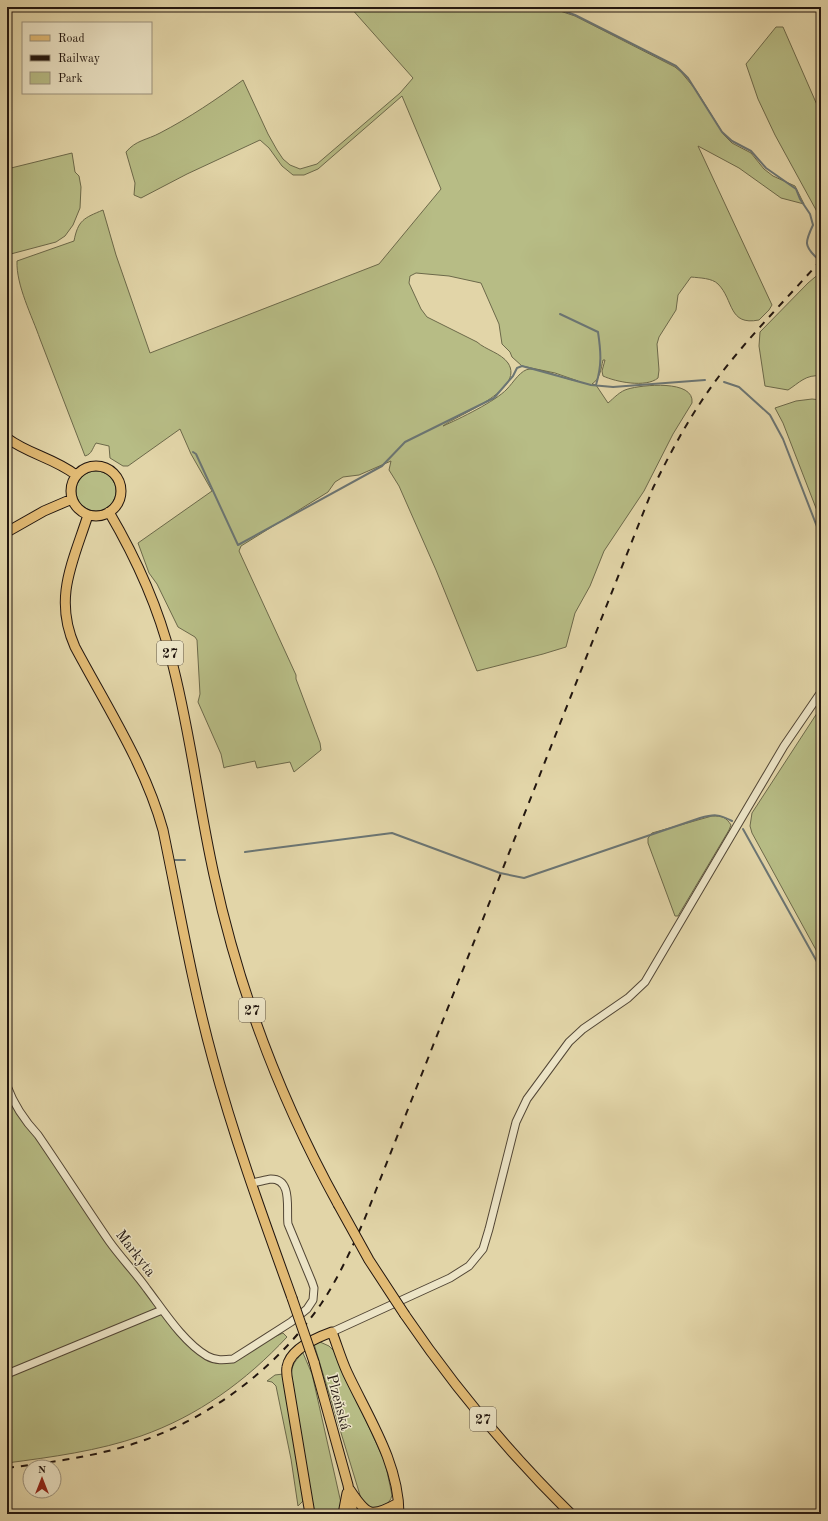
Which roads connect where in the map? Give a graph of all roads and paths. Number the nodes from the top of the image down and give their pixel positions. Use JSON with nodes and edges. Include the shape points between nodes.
{"nodes":[{"id":1,"x":7,"y":438,"type":"edge"},
{"id":2,"x":76,"y":475,"type":"junction"},
{"id":3,"x":72,"y":499,"type":"junction"},
{"id":4,"x":109,"y":512,"type":"junction"},
{"id":5,"x":88,"y":515,"type":"junction"},
{"id":6,"x":7,"y":532,"type":"edge"},
{"id":7,"x":821,"y":692,"type":"edge"},
{"id":8,"x":7,"y":1086,"type":"edge"},
{"id":9,"x":252,"y":1183,"type":"junction"},
{"id":10,"x":162,"y":1310,"type":"junction"},
{"id":11,"x":332,"y":1332,"type":"junction"},
{"id":12,"x":7,"y":1374,"type":"edge"},
{"id":13,"x":348,"y":1485,"type":"junction"},
{"id":14,"x":398,"y":1503,"type":"junction"},
{"id":15,"x":310,"y":1514,"type":"edge"},
{"id":16,"x":343,"y":1514,"type":"edge"},
{"id":17,"x":353,"y":1514,"type":"edge"},
{"id":18,"x":399,"y":1514,"type":"edge"},
{"id":19,"x":571,"y":1514,"type":"edge"}],
"edges":[{"from":1,"to":2,"type":"main road","via":[[20,447],[56,461]]},
{"from":2,"to":3,"type":"main road","via":[[71,486]]},
{"from":2,"to":4,"type":"main road","via":[[84,468],[97,466],[107,468],[116,475],[121,486],[120,496]]},
{"from":3,"to":5,"type":"main road","via":[[78,509]]},
{"from":3,"to":6,"type":"main road"},
{"from":4,"to":5,"type":"main road","via":[[98,516]]},
{"from":4,"to":19,"type":"main road","number":"27","bridge":true,"via":[[142,576],[171,656],[212,869],[224,918],[263,1041],[311,1154],[369,1260],[436,1360],[482,1418]]},
{"from":5,"to":9,"type":"main road","name":"Plzeňská","via":[[66,584],[64,603],[68,629],[145,778],[157,809],[205,1031],[225,1103]]},
{"from":7,"to":11,"type":"street","via":[[784,746],[645,982],[628,998],[583,1029],[569,1042],[527,1099],[516,1122],[483,1249],[470,1266],[450,1278]]},
{"from":8,"to":10,"type":"street","name":"Markyta","via":[[25,1121],[110,1242]]},
{"from":9,"to":10,"type":"street","name":"Markyta","via":[[272,1179],[285,1187],[288,1224],[314,1288],[313,1300],[299,1316],[283,1327],[234,1359],[224,1360],[217,1360],[198,1349]]},
{"from":9,"to":13,"type":"main road","name":"Plzeňská","bridge":true,"via":[[314,1362]]},
{"from":10,"to":12,"type":"street"},
{"from":11,"to":14,"type":"main road","via":[[347,1371],[378,1434],[394,1481]]},
{"from":11,"to":15,"type":"main road","via":[[315,1338],[300,1348],[288,1361],[287,1366]]},
{"from":13,"to":14,"type":"main road","via":[[359,1504],[367,1511],[383,1511]]},
{"from":13,"to":16,"type":"main road"},
{"from":13,"to":17,"type":"main road","name":"Plzeňská"},
{"from":14,"to":18,"type":"main road"}]}
